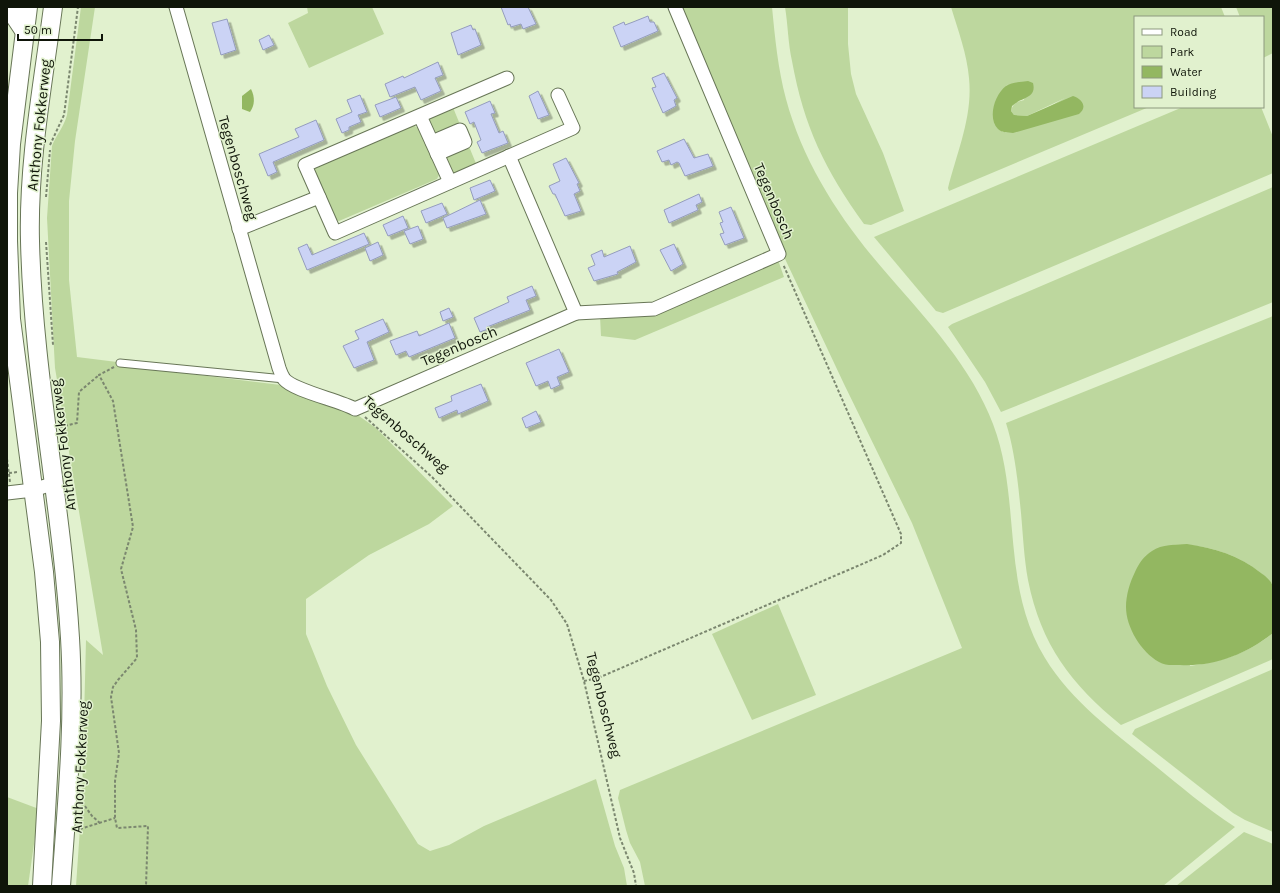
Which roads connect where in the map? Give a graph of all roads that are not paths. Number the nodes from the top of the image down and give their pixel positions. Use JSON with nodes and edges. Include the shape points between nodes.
{"nodes":[{"id":1,"x":28,"y":7,"type":"edge"},
{"id":2,"x":53,"y":7,"type":"edge"},
{"id":3,"x":176,"y":7,"type":"edge"},
{"id":4,"x":675,"y":7,"type":"edge"},
{"id":5,"x":7,"y":8,"type":"edge"},
{"id":6,"x":25,"y":32,"type":"junction"},
{"id":7,"x":507,"y":78,"type":"dead end"},
{"id":8,"x":558,"y":95,"type":"dead end"},
{"id":9,"x":420,"y":116,"type":"junction"},
{"id":10,"x":510,"y":156,"type":"junction"},
{"id":11,"x":450,"y":182,"type":"junction"},
{"id":12,"x":319,"y":197,"type":"junction"},
{"id":13,"x":239,"y":229,"type":"junction"},
{"id":14,"x":576,"y":313,"type":"junction"},
{"id":15,"x":120,"y":363,"type":"road end"},
{"id":16,"x":284,"y":379,"type":"junction"},
{"id":17,"x":355,"y":408,"type":"joint"},
{"id":18,"x":55,"y":483,"type":"junction"},
{"id":19,"x":33,"y":485,"type":"junction"},
{"id":20,"x":9,"y":488,"type":"edge"},
{"id":21,"x":42,"y":886,"type":"edge"},
{"id":22,"x":61,"y":886,"type":"edge"}],
"edges":[{"from":1,"to":6,"type":"main road","name":"Anthony Fokkerweg"},
{"from":2,"to":18,"type":"main road","name":"Anthony Fokkerweg","via":[[34,150],[30,240],[34,316]]},
{"from":3,"to":13,"type":"street","name":"Tegenboschweg"},
{"from":4,"to":14,"type":"street","name":"Tegenbosch","via":[[779,254],[654,309]]},
{"from":5,"to":6,"type":"main road"},
{"from":6,"to":19,"type":"main road","name":"Anthony Fokkerweg","via":[[11,144],[8,241],[11,319]]},
{"from":7,"to":9,"type":"street"},
{"from":8,"to":10,"type":"street","via":[[573,128]]},
{"from":9,"to":11,"type":"street"},
{"from":9,"to":12,"type":"street","via":[[305,164]]},
{"from":10,"to":11,"type":"street"},
{"from":10,"to":14,"type":"street"},
{"from":11,"to":12,"type":"street","via":[[335,232]]},
{"from":12,"to":13,"type":"street"},
{"from":13,"to":16,"type":"street","name":"Tegenboschweg"},
{"from":14,"to":17,"type":"street","name":"Tegenbosch"},
{"from":15,"to":16,"type":"lane"},
{"from":16,"to":17,"type":"street","name":"Tegenboschweg","via":[[294,386]]},
{"from":18,"to":19,"type":"street","name":"Anthony Fokkerweg"},
{"from":18,"to":22,"type":"main road","name":"Anthony Fokkerweg","via":[[70,640],[68,799]]},
{"from":19,"to":20,"type":"street","name":"Anthony Fokkerweg"},
{"from":19,"to":21,"type":"main road","name":"Anthony Fokkerweg","via":[[50,642],[51,721]]}]}
